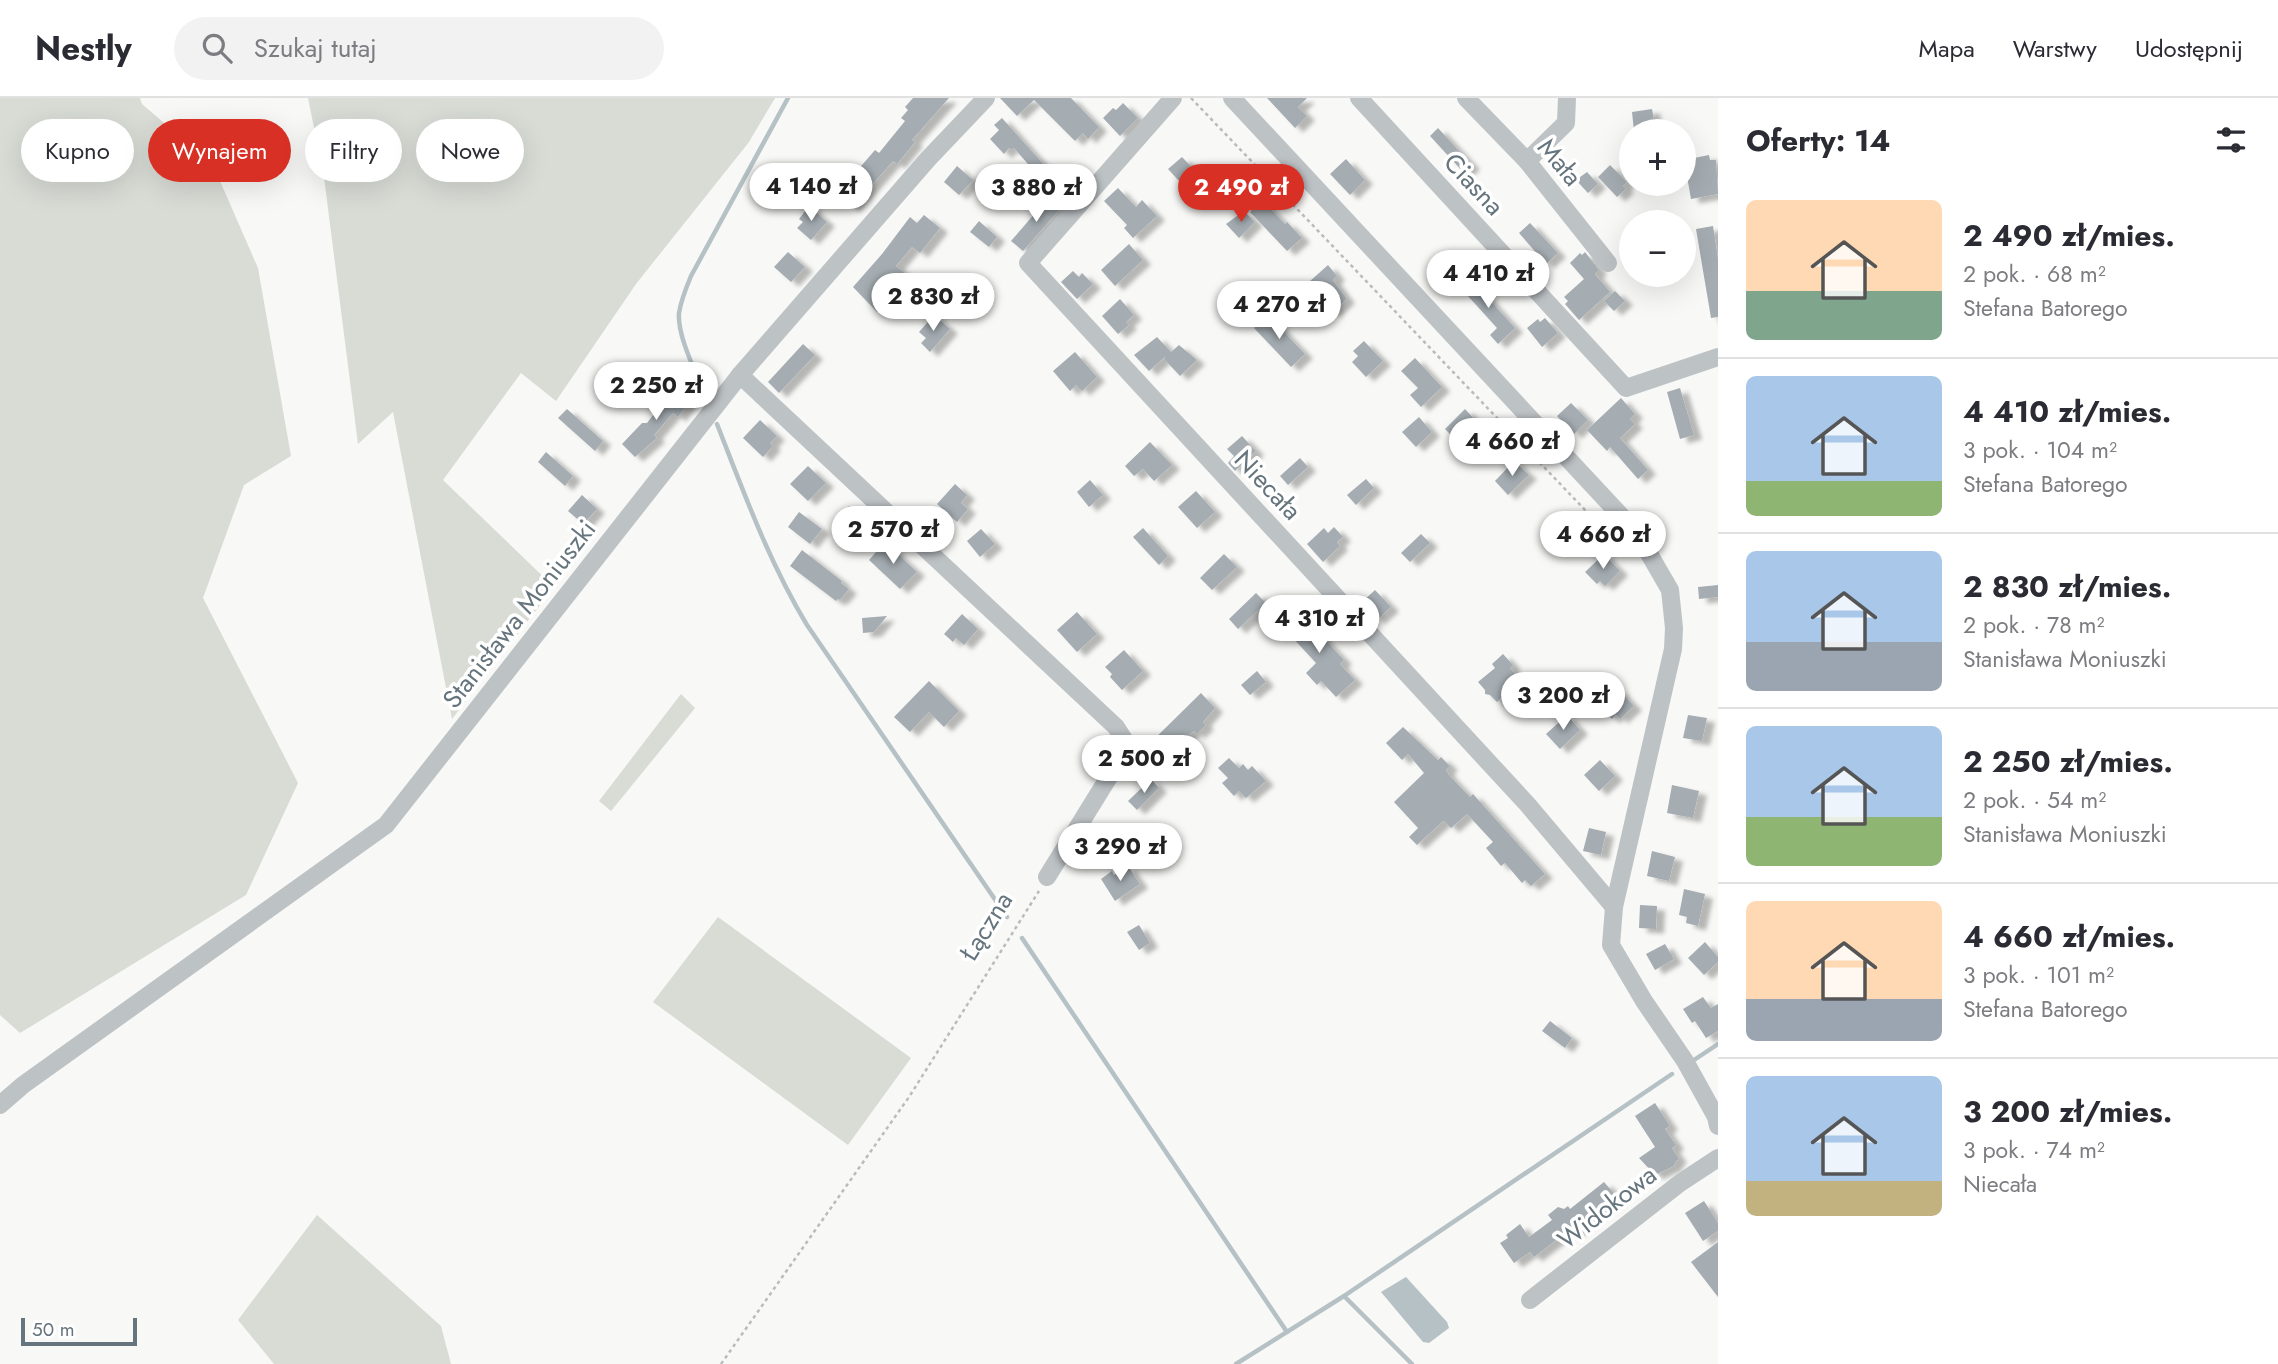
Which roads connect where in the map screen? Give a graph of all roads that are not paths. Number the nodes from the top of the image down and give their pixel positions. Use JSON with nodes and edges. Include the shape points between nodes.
{"nodes":[{"id":1,"x":986,"y":98,"type":"edge"},
{"id":2,"x":1173,"y":98,"type":"edge"},
{"id":3,"x":1232,"y":98,"type":"edge"},
{"id":4,"x":1359,"y":98,"type":"edge"},
{"id":5,"x":1466,"y":98,"type":"edge"},
{"id":6,"x":1567,"y":98,"type":"edge"},
{"id":7,"x":1527,"y":161,"type":"junction"},
{"id":8,"x":1608,"y":264,"type":"dead end"},
{"id":9,"x":1718,"y":357,"type":"edge"},
{"id":10,"x":740,"y":375,"type":"junction"},
{"id":11,"x":1047,"y":877,"type":"road end"},
{"id":12,"x":1614,"y":907,"type":"junction"},
{"id":13,"x":0,"y":1105,"type":"edge"},
{"id":14,"x":1718,"y":1126,"type":"edge"},
{"id":15,"x":1718,"y":1158,"type":"edge"},
{"id":16,"x":1530,"y":1300,"type":"dead end"}],
"edges":[{"from":1,"to":10,"type":"street","name":"Stanisława Moniuszki"},
{"from":2,"to":12,"type":"street","name":"Niecała","via":[[1028,263],[1528,805]]},
{"from":3,"to":12,"type":"street","via":[[1637,533],[1670,590],[1674,628],[1670,669]]},
{"from":4,"to":9,"type":"street","name":"Ciasna","via":[[1626,388]]},
{"from":5,"to":7,"type":"street","name":"Mała"},
{"from":6,"to":7,"type":"street","via":[[1566,122]]},
{"from":7,"to":8,"type":"street","name":"Mała"},
{"from":10,"to":11,"type":"street","name":"Łączna","via":[[1116,727],[1125,741],[1125,751]]},
{"from":10,"to":13,"type":"street","name":"Stanisława Moniuszki","via":[[386,825]]},
{"from":12,"to":14,"type":"street","via":[[1611,945],[1685,1061]]},
{"from":15,"to":16,"type":"street","name":"Widokowa"}]}
